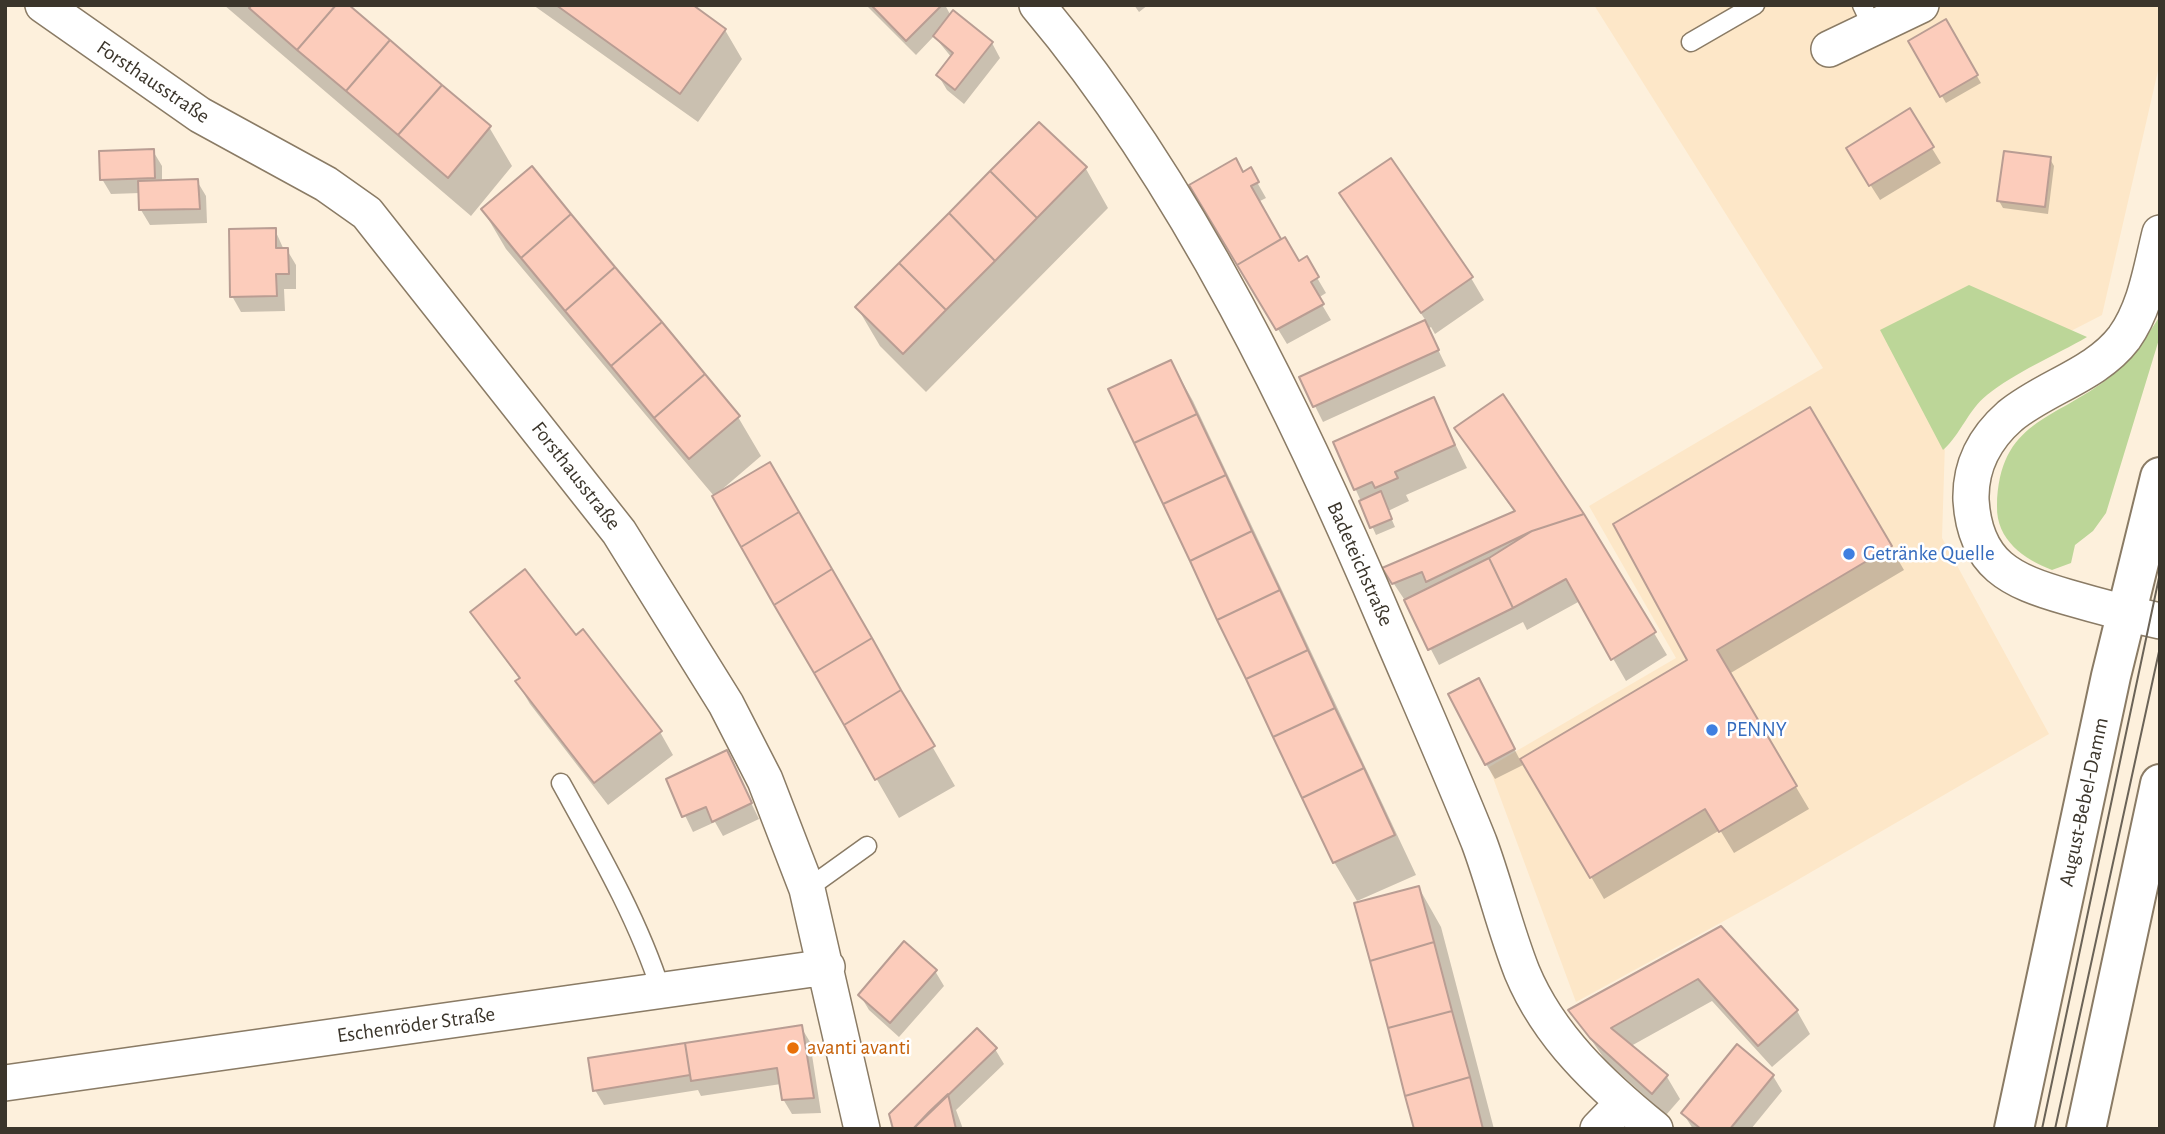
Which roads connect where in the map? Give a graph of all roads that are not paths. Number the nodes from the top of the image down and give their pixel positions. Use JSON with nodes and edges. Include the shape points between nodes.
{"nodes":[{"id":1,"x":1037,"y":5,"type":"edge"},
{"id":2,"x":1755,"y":5,"type":"edge"},
{"id":3,"x":1921,"y":5,"type":"edge"},
{"id":4,"x":46,"y":6,"type":"edge"},
{"id":5,"x":1867,"y":17,"type":"edge"},
{"id":6,"x":1691,"y":42,"type":"dead end"},
{"id":7,"x":1829,"y":49,"type":"dead end"},
{"id":8,"x":2160,"y":233,"type":"edge"},
{"id":9,"x":2160,"y":477,"type":"edge"},
{"id":10,"x":2143,"y":617,"type":"edge"},
{"id":11,"x":561,"y":783,"type":"dead end"},
{"id":12,"x":2160,"y":784,"type":"edge"},
{"id":13,"x":867,"y":846,"type":"dead end"},
{"id":14,"x":807,"y":889,"type":"junction"},
{"id":15,"x":827,"y":967,"type":"junction"},
{"id":16,"x":661,"y":991,"type":"junction"},
{"id":17,"x":5,"y":1083,"type":"edge"},
{"id":18,"x":1623,"y":1103,"type":"junction"},
{"id":19,"x":862,"y":1129,"type":"edge"},
{"id":20,"x":1598,"y":1129,"type":"edge"},
{"id":21,"x":1655,"y":1129,"type":"edge"},
{"id":22,"x":2014,"y":1129,"type":"edge"},
{"id":23,"x":2086,"y":1129,"type":"edge"}],
"edges":[{"from":1,"to":18,"type":"street","name":"Badeteichstraße","via":[[1093,77],[1163,181],[1234,306],[1311,452],[1390,631],[1478,840],[1531,990],[1566,1044]]},
{"from":2,"to":6,"type":"lane"},
{"from":3,"to":5,"type":"street"},
{"from":4,"to":14,"type":"street","name":"Forsthausstraße","via":[[200,116],[342,194],[380,226],[620,532],[739,728],[765,780]]},
{"from":5,"to":7,"type":"street"},
{"from":8,"to":10,"type":"street","via":[[2143,302],[2123,339],[2103,359],[2010,416],[1980,453],[1972,478],[1978,533],[1991,559],[2008,576]]},
{"from":9,"to":10,"type":"main road","name":"August-Bebel-Damm"},
{"from":10,"to":22,"type":"main road","name":"August-Bebel-Damm"},
{"from":11,"to":16,"type":"lane"},
{"from":12,"to":23,"type":"main road"},
{"from":13,"to":14,"type":"lane"},
{"from":14,"to":15,"type":"street","name":"Forsthausstraße"},
{"from":15,"to":16,"type":"street","name":"Eschenröder Straße"},
{"from":15,"to":19,"type":"street","name":"Forsthausstraße"},
{"from":16,"to":17,"type":"street","name":"Eschenröder Straße"},
{"from":18,"to":20,"type":"street"},
{"from":18,"to":21,"type":"street","name":"Badeteichstraße"}]}
